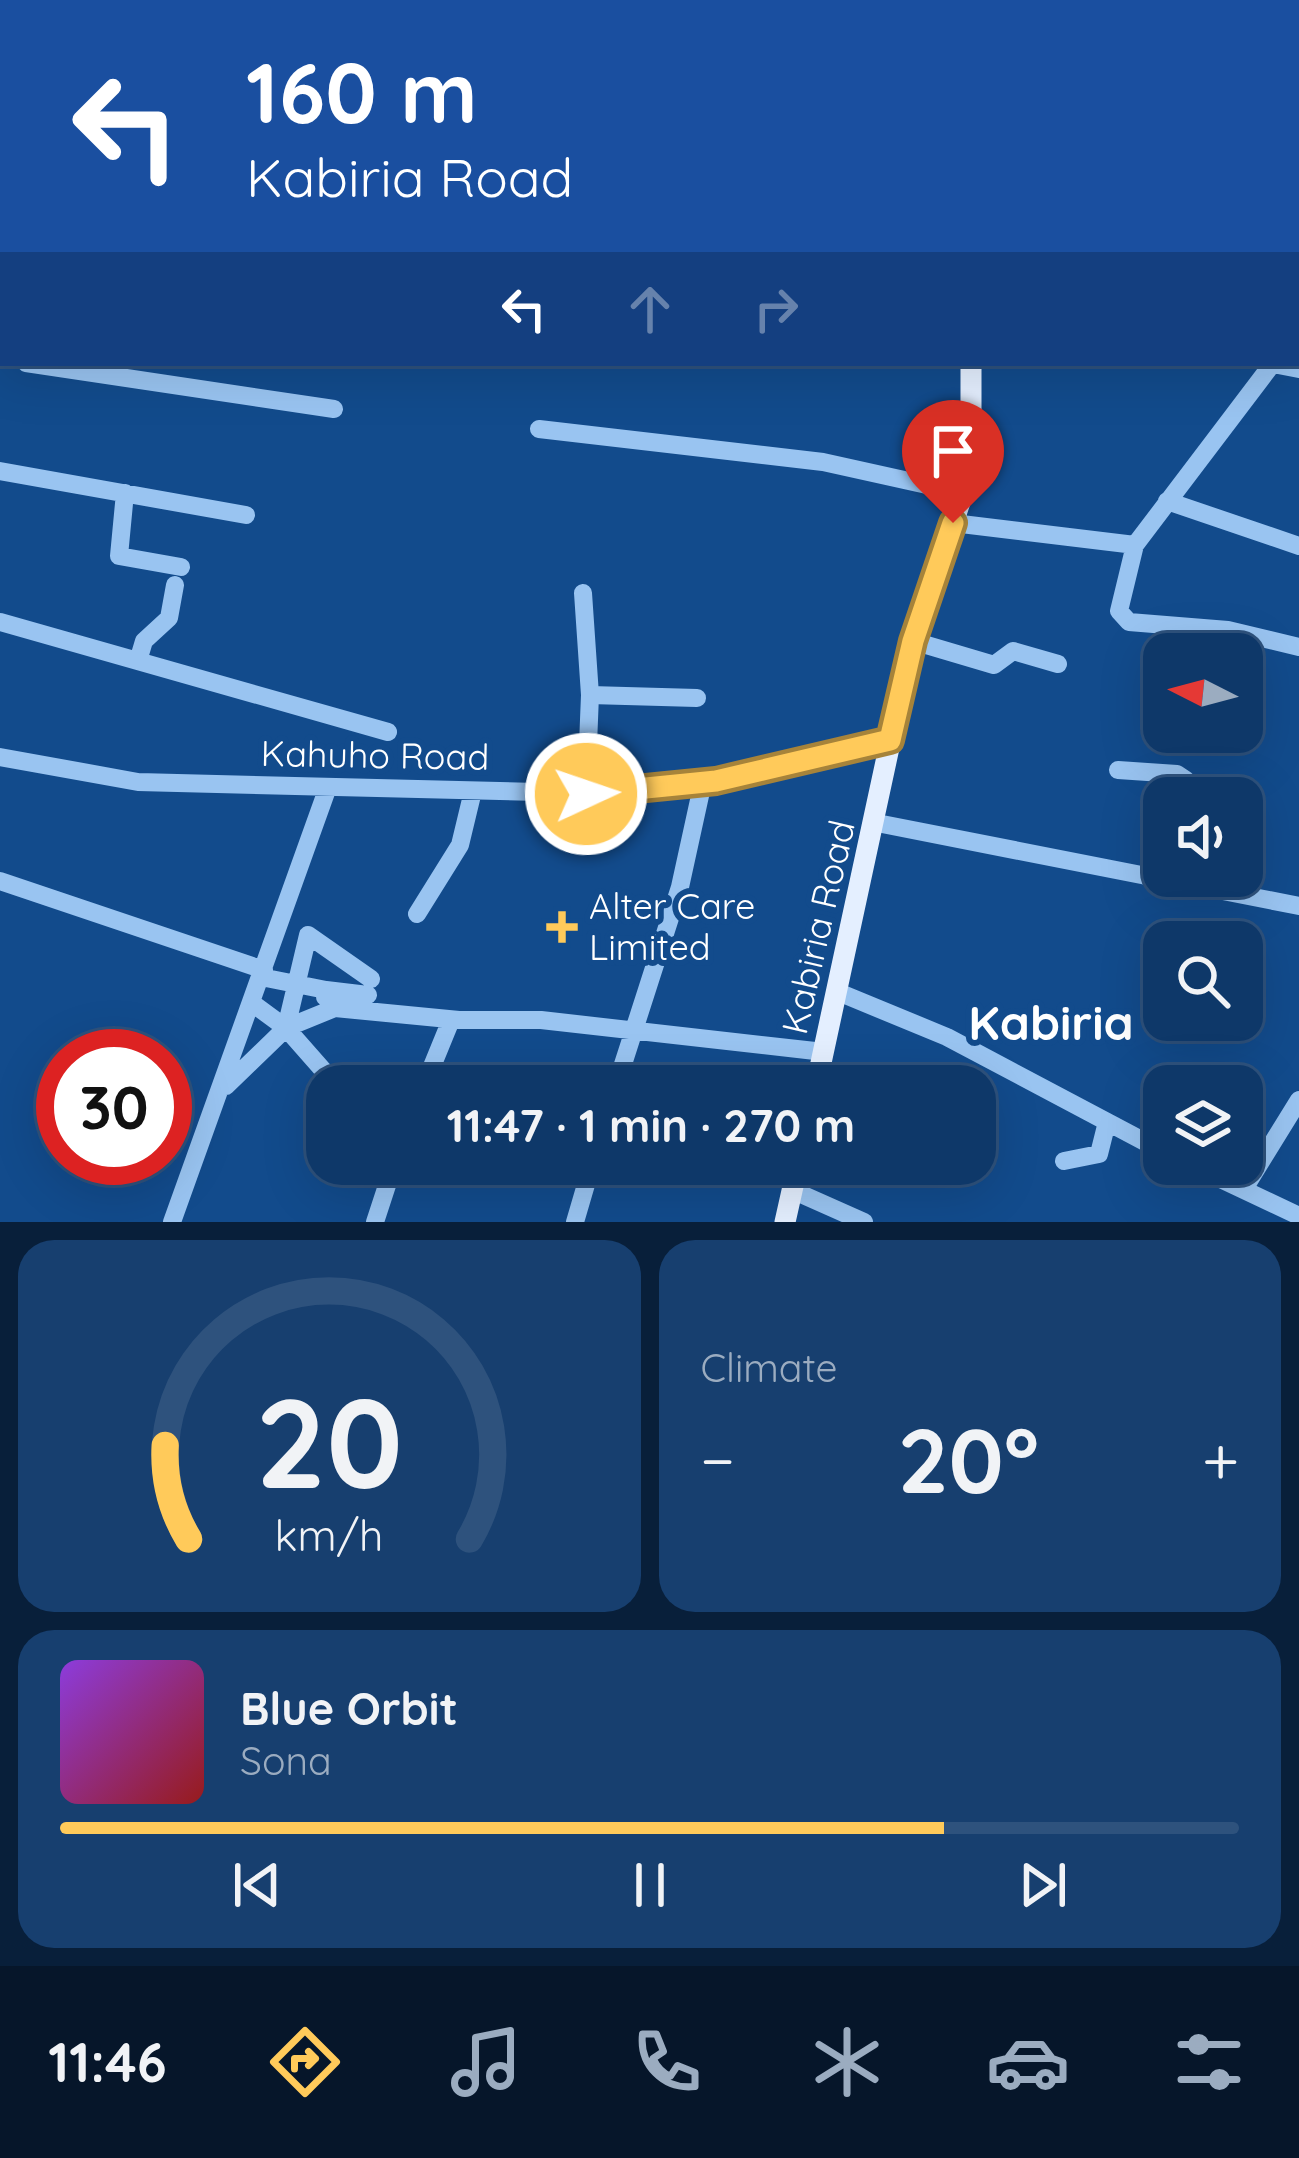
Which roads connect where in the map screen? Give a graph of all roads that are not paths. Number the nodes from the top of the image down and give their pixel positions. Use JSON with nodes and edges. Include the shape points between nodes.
{"nodes":[{"id":1,"x":46,"y":366,"type":"edge"},
{"id":2,"x":971,"y":366,"type":"edge"},
{"id":3,"x":1270,"y":366,"type":"edge"},
{"id":4,"x":334,"y":409,"type":"dead end"},
{"id":5,"x":539,"y":429,"type":"dead end"},
{"id":6,"x":0,"y":471,"type":"edge"},
{"id":7,"x":125,"y":493,"type":"junction"},
{"id":8,"x":963,"y":493,"type":"junction"},
{"id":9,"x":1167,"y":500,"type":"junction"},
{"id":10,"x":246,"y":515,"type":"dead end"},
{"id":11,"x":953,"y":523,"type":"junction"},
{"id":12,"x":1135,"y":545,"type":"junction"},
{"id":13,"x":1299,"y":546,"type":"edge"},
{"id":14,"x":583,"y":592,"type":"dead end"},
{"id":15,"x":0,"y":622,"type":"edge"},
{"id":16,"x":913,"y":641,"type":"junction"},
{"id":17,"x":1299,"y":647,"type":"edge"},
{"id":18,"x":138,"y":661,"type":"junction"},
{"id":19,"x":1058,"y":664,"type":"dead end"},
{"id":20,"x":590,"y":695,"type":"junction"},
{"id":21,"x":697,"y":698,"type":"dead end"},
{"id":22,"x":388,"y":732,"type":"dead end"},
{"id":23,"x":890,"y":740,"type":"junction"},
{"id":24,"x":0,"y":757,"type":"edge"},
{"id":25,"x":1118,"y":770,"type":"dead end"},
{"id":26,"x":1181,"y":777,"type":"edge"},
{"id":27,"x":703,"y":782,"type":"junction"},
{"id":28,"x":328,"y":787,"type":"junction"},
{"id":29,"x":473,"y":790,"type":"junction"},
{"id":30,"x":586,"y":794,"type":"junction"},
{"id":31,"x":877,"y":823,"type":"junction"},
{"id":32,"x":1143,"y":873,"type":"edge"},
{"id":33,"x":0,"y":881,"type":"edge"},
{"id":34,"x":1257,"y":897,"type":"edge"},
{"id":35,"x":1299,"y":906,"type":"edge"},
{"id":36,"x":417,"y":914,"type":"dead end"},
{"id":37,"x":262,"y":974,"type":"junction"},
{"id":38,"x":298,"y":984,"type":"junction"},
{"id":39,"x":326,"y":990,"type":"junction"},
{"id":40,"x":838,"y":992,"type":"junction"},
{"id":41,"x":252,"y":1003,"type":"junction"},
{"id":42,"x":322,"y":1014,"type":"junction"},
{"id":43,"x":451,"y":1020,"type":"junction"},
{"id":44,"x":286,"y":1028,"type":"junction"},
{"id":45,"x":632,"y":1034,"type":"junction"},
{"id":46,"x":824,"y":1052,"type":"junction"},
{"id":47,"x":319,"y":1065,"type":"edge"},
{"id":48,"x":433,"y":1065,"type":"edge"},
{"id":49,"x":622,"y":1065,"type":"edge"},
{"id":50,"x":821,"y":1065,"type":"edge"},
{"id":51,"x":223,"y":1090,"type":"junction"},
{"id":52,"x":1299,"y":1100,"type":"edge"},
{"id":53,"x":1107,"y":1122,"type":"junction"},
{"id":54,"x":1143,"y":1141,"type":"edge"},
{"id":55,"x":1064,"y":1161,"type":"dead end"},
{"id":56,"x":387,"y":1185,"type":"edge"},
{"id":57,"x":586,"y":1185,"type":"edge"},
{"id":58,"x":793,"y":1185,"type":"edge"},
{"id":59,"x":1233,"y":1185,"type":"edge"},
{"id":60,"x":792,"y":1190,"type":"junction"},
{"id":61,"x":1244,"y":1190,"type":"junction"},
{"id":62,"x":1299,"y":1216,"type":"edge"},
{"id":63,"x":172,"y":1222,"type":"edge"},
{"id":64,"x":375,"y":1222,"type":"edge"},
{"id":65,"x":575,"y":1222,"type":"edge"},
{"id":66,"x":785,"y":1222,"type":"edge"},
{"id":67,"x":864,"y":1222,"type":"edge"}],
"edges":[{"from":1,"to":4,"type":"street"},
{"from":2,"to":8,"type":"main road","name":"Kabiria Road"},
{"from":3,"to":9,"type":"street"},
{"from":5,"to":8,"type":"street","via":[[823,462]]},
{"from":6,"to":7,"type":"street"},
{"from":7,"to":10,"type":"street"},
{"from":7,"to":18,"type":"street","via":[[119,556],[178,576],[169,618],[144,640]]},
{"from":8,"to":11,"type":"main road","name":"Kabiria Road"},
{"from":9,"to":12,"type":"street"},
{"from":9,"to":13,"type":"street"},
{"from":11,"to":12,"type":"street"},
{"from":11,"to":16,"type":"main road","name":"Kabiria Road"},
{"from":12,"to":17,"type":"street","via":[[1121,617]]},
{"from":14,"to":20,"type":"street"},
{"from":15,"to":18,"type":"street"},
{"from":16,"to":19,"type":"street","via":[[994,665],[1012,651]]},
{"from":16,"to":23,"type":"main road","name":"Kabiria Road"},
{"from":18,"to":22,"type":"street"},
{"from":20,"to":21,"type":"street"},
{"from":20,"to":30,"type":"street"},
{"from":23,"to":27,"type":"street","name":"Kahuho Road"},
{"from":23,"to":31,"type":"main road","name":"Kabiria Road"},
{"from":24,"to":28,"type":"street","name":"Kahuho Road","via":[[138,782]]},
{"from":25,"to":26,"type":"street"},
{"from":27,"to":30,"type":"street","name":"Kahuho Road"},
{"from":27,"to":45,"type":"street","via":[[680,886]]},
{"from":28,"to":29,"type":"street","name":"Kahuho Road"},
{"from":28,"to":37,"type":"street"},
{"from":29,"to":30,"type":"street","name":"Kahuho Road"},
{"from":29,"to":36,"type":"street","via":[[460,845]]},
{"from":31,"to":32,"type":"street"},
{"from":31,"to":40,"type":"main road","name":"Kabiria Road"},
{"from":33,"to":37,"type":"street"},
{"from":34,"to":35,"type":"street"},
{"from":37,"to":38,"type":"street"},
{"from":37,"to":41,"type":"street"},
{"from":38,"to":39,"type":"street"},
{"from":38,"to":39,"type":"street","via":[[308,935],[369,987]]},
{"from":38,"to":44,"type":"street"},
{"from":39,"to":42,"type":"street"},
{"from":40,"to":46,"type":"main road","name":"Kabiria Road"},
{"from":40,"to":53,"type":"street","via":[[947,1037]]},
{"from":41,"to":44,"type":"street"},
{"from":41,"to":51,"type":"street"},
{"from":42,"to":43,"type":"street","via":[[335,1008]]},
{"from":42,"to":44,"type":"street"},
{"from":43,"to":45,"type":"street","via":[[541,1020]]},
{"from":43,"to":48,"type":"street"},
{"from":44,"to":47,"type":"street"},
{"from":44,"to":51,"type":"street"},
{"from":45,"to":46,"type":"street"},
{"from":45,"to":49,"type":"street"},
{"from":46,"to":50,"type":"main road","name":"Kabiria Road"},
{"from":51,"to":63,"type":"street"},
{"from":52,"to":61,"type":"street"},
{"from":53,"to":54,"type":"street"},
{"from":53,"to":55,"type":"street","via":[[1100,1154]]},
{"from":56,"to":64,"type":"street"},
{"from":57,"to":65,"type":"street"},
{"from":58,"to":60,"type":"main road"},
{"from":59,"to":61,"type":"street"},
{"from":60,"to":66,"type":"main road"},
{"from":60,"to":67,"type":"street"},
{"from":61,"to":62,"type":"street"}]}
